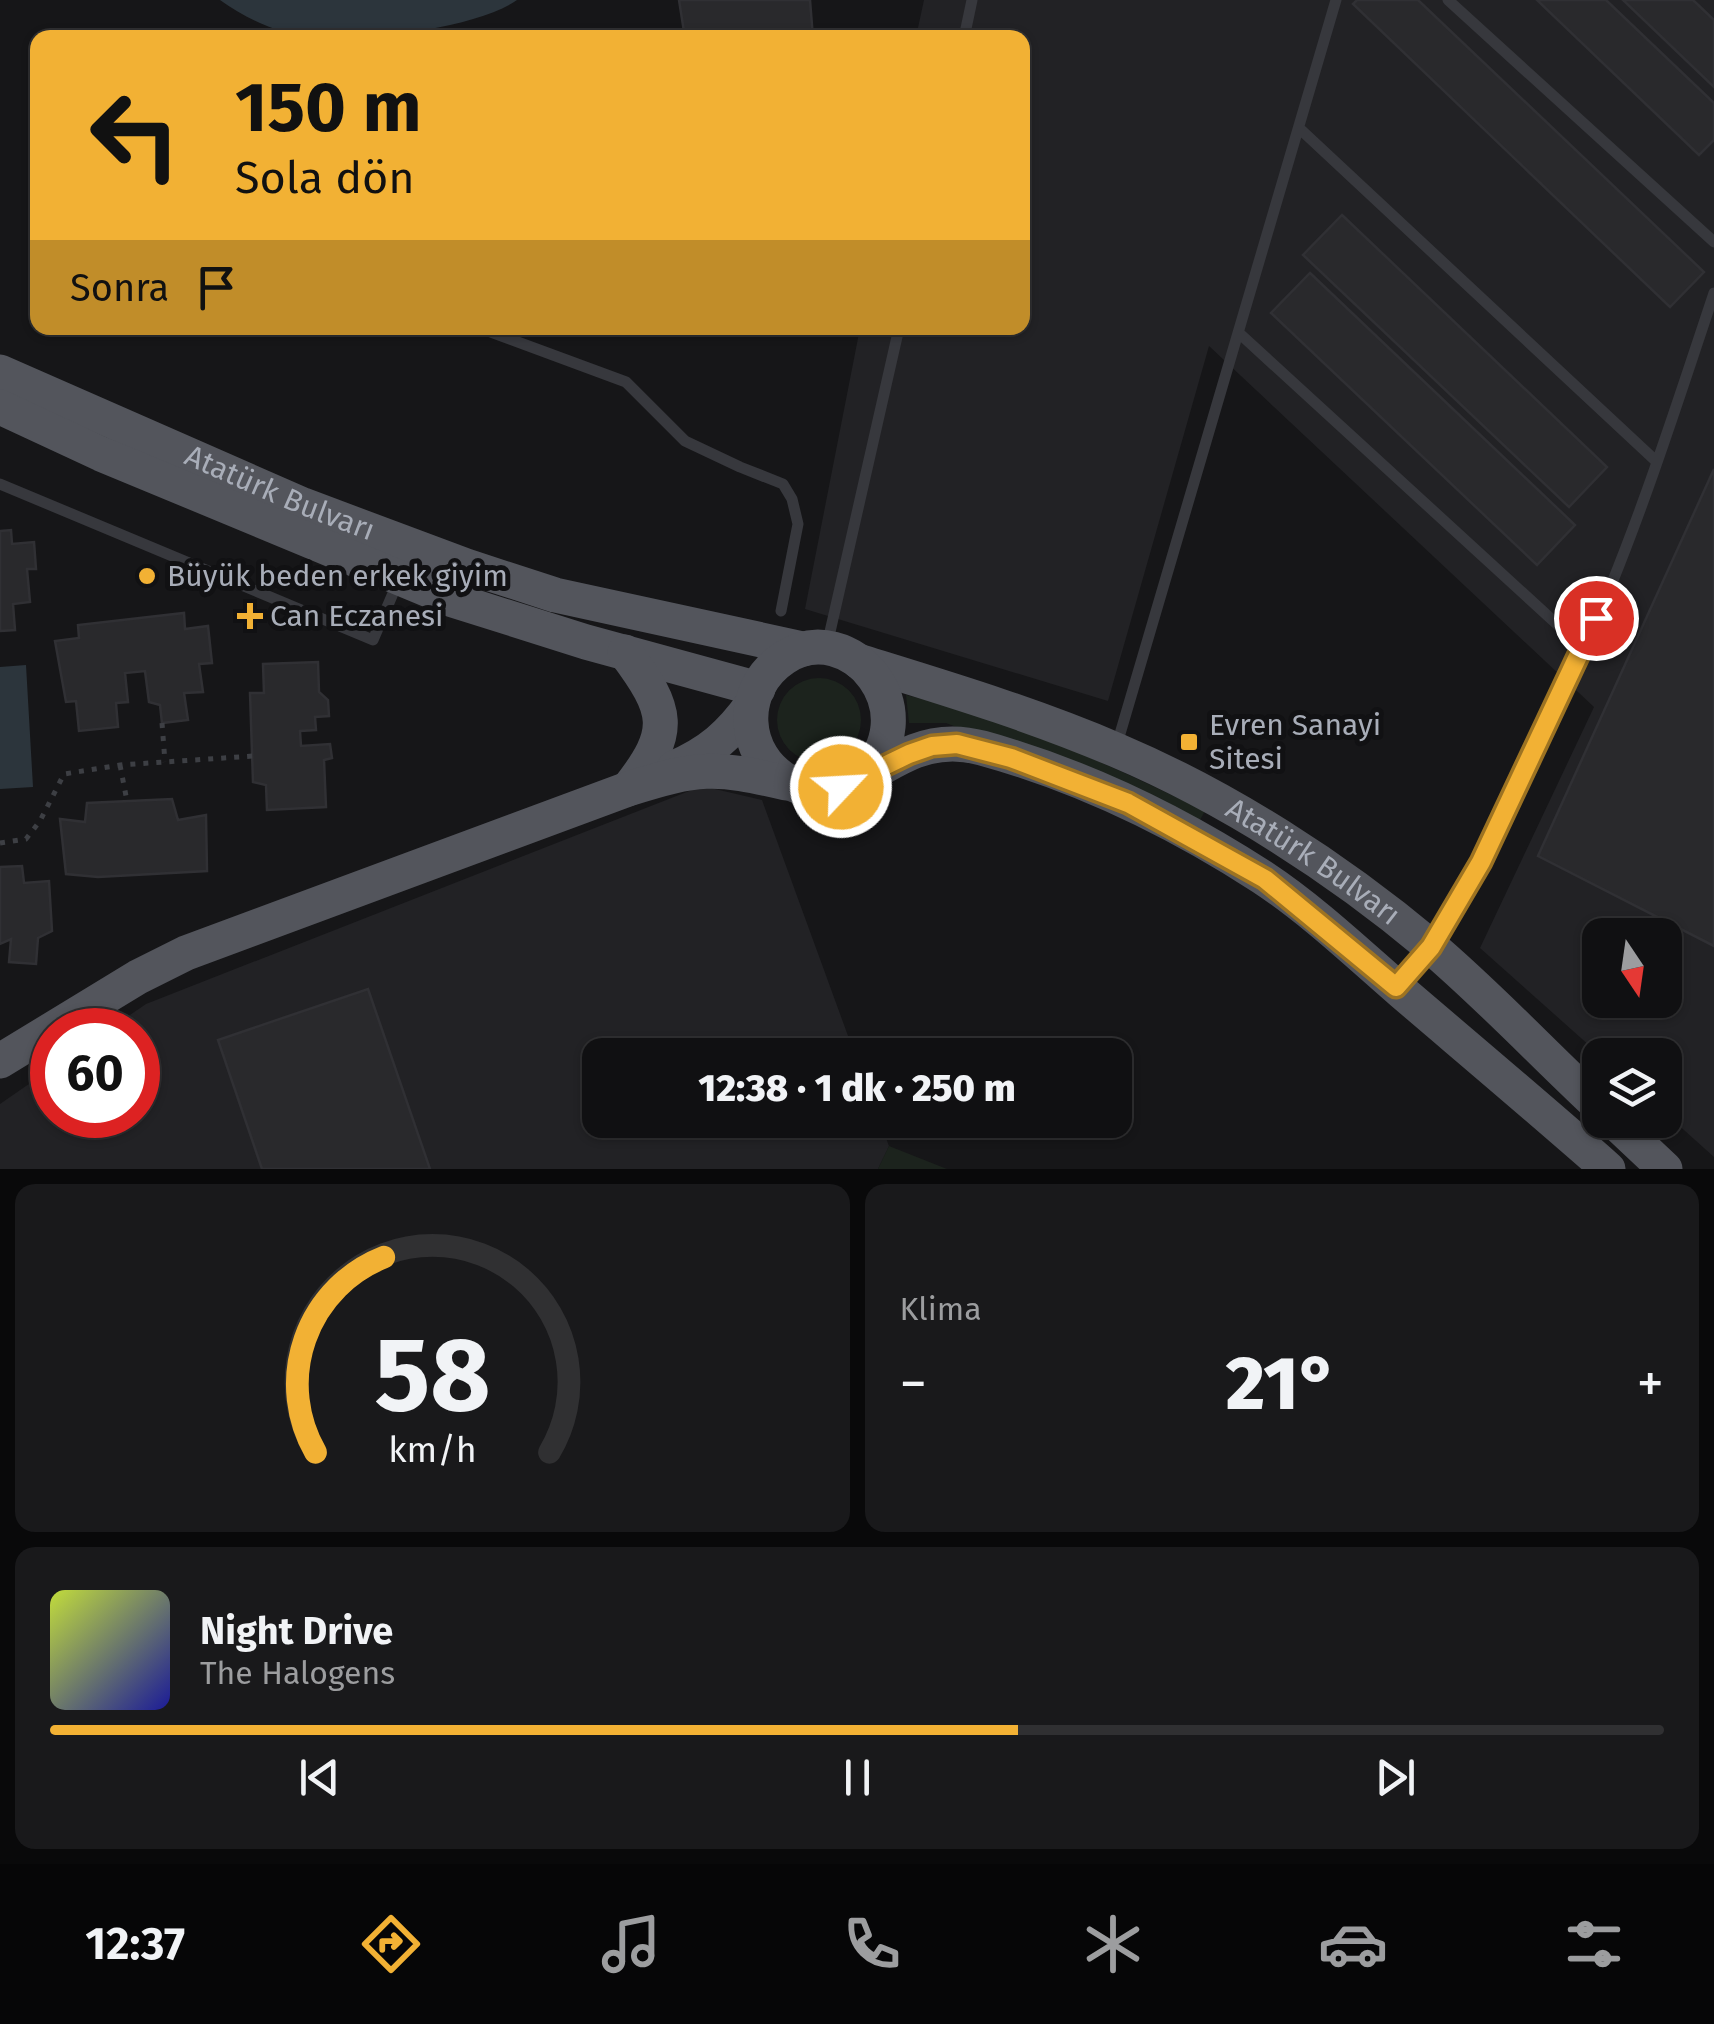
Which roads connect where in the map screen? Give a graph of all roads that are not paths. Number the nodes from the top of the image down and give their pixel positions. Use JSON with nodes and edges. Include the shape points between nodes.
{"nodes":[{"id":1,"x":972,"y":0,"type":"edge"},
{"id":2,"x":1336,"y":0,"type":"edge"},
{"id":3,"x":1448,"y":0,"type":"edge"},
{"id":4,"x":966,"y":30,"type":"edge"},
{"id":5,"x":1299,"y":128,"type":"junction"},
{"id":6,"x":1714,"y":242,"type":"edge"},
{"id":7,"x":1714,"y":292,"type":"edge"},
{"id":8,"x":1239,"y":333,"type":"junction"},
{"id":9,"x":499,"y":335,"type":"edge"},
{"id":10,"x":897,"y":335,"type":"edge"},
{"id":11,"x":0,"y":372,"type":"edge"},
{"id":12,"x":0,"y":407,"type":"edge"},
{"id":13,"x":1657,"y":462,"type":"junction"},
{"id":14,"x":0,"y":484,"type":"edge"},
{"id":15,"x":398,"y":580,"type":"junction"},
{"id":16,"x":780,"y":610,"type":"dead end"},
{"id":17,"x":1584,"y":649,"type":"junction"},
{"id":18,"x":625,"y":652,"type":"junction"},
{"id":19,"x":829,"y":653,"type":"junction"},
{"id":20,"x":755,"y":696,"type":"junction"},
{"id":21,"x":1116,"y":750,"type":"junction"},
{"id":22,"x":859,"y":780,"type":"junction"},
{"id":23,"x":793,"y":785,"type":"junction"},
{"id":24,"x":628,"y":789,"type":"junction"},
{"id":25,"x":1431,"y":947,"type":"junction"},
{"id":26,"x":1396,"y":987,"type":"junction"},
{"id":27,"x":0,"y":1062,"type":"edge"},
{"id":28,"x":1582,"y":1090,"type":"edge"},
{"id":29,"x":1633,"y":1138,"type":"edge"},
{"id":30,"x":1608,"y":1169,"type":"edge"},
{"id":31,"x":1665,"y":1169,"type":"edge"}],
"edges":[{"from":1,"to":4,"type":"lane"},
{"from":2,"to":5,"type":"lane"},
{"from":3,"to":6,"type":"lane"},
{"from":5,"to":8,"type":"lane"},
{"from":5,"to":13,"type":"lane"},
{"from":7,"to":13,"type":"lane"},
{"from":8,"to":17,"type":"lane"},
{"from":8,"to":21,"type":"lane"},
{"from":9,"to":16,"type":"lane","via":[[626,382],[685,441],[784,484],[798,524]]},
{"from":10,"to":19,"type":"lane"},
{"from":11,"to":19,"type":"main road","name":"Atatürk Bulvarı","via":[[303,505],[481,571],[555,594]]},
{"from":12,"to":15,"type":"main road","name":"Atatürk Bulvarı"},
{"from":13,"to":17,"type":"lane"},
{"from":14,"to":15,"type":"lane","via":[[373,640]]},
{"from":15,"to":18,"type":"main road","name":"Atatürk Bulvarı"},
{"from":17,"to":25,"type":"lane","via":[[1481,862]]},
{"from":18,"to":20,"type":"main road","name":"Atatürk Bulvarı"},
{"from":18,"to":24,"type":"main road","via":[[650,690],[660,727],[656,752]]},
{"from":19,"to":20,"type":"main road","via":[[776,664]]},
{"from":19,"to":21,"type":"main road","name":"Atatürk Bulvarı"},
{"from":19,"to":22,"type":"main road","via":[[874,676],[886,695],[890,716],[882,756]]},
{"from":20,"to":23,"type":"main road","via":[[753,741],[761,758]]},
{"from":20,"to":24,"type":"main road","via":[[715,746]]},
{"from":21,"to":25,"type":"main road","name":"Atatürk Bulvarı","via":[[1256,824]]},
{"from":22,"to":23,"type":"main road","name":"Atatürk Bulvarı","via":[[817,790]]},
{"from":22,"to":26,"type":"main road","name":"Atatürk Bulvarı","via":[[919,749],[957,744],[1086,786],[1265,879]]},
{"from":23,"to":24,"type":"main road","name":"Atatürk Bulvarı","via":[[704,769]]},
{"from":24,"to":27,"type":"main road","via":[[186,953]]},
{"from":25,"to":26,"type":"main road"},
{"from":25,"to":28,"type":"main road","name":"Atatürk Bulvarı"},
{"from":26,"to":30,"type":"main road","name":"Atatürk Bulvarı"},
{"from":29,"to":31,"type":"main road"}]}
